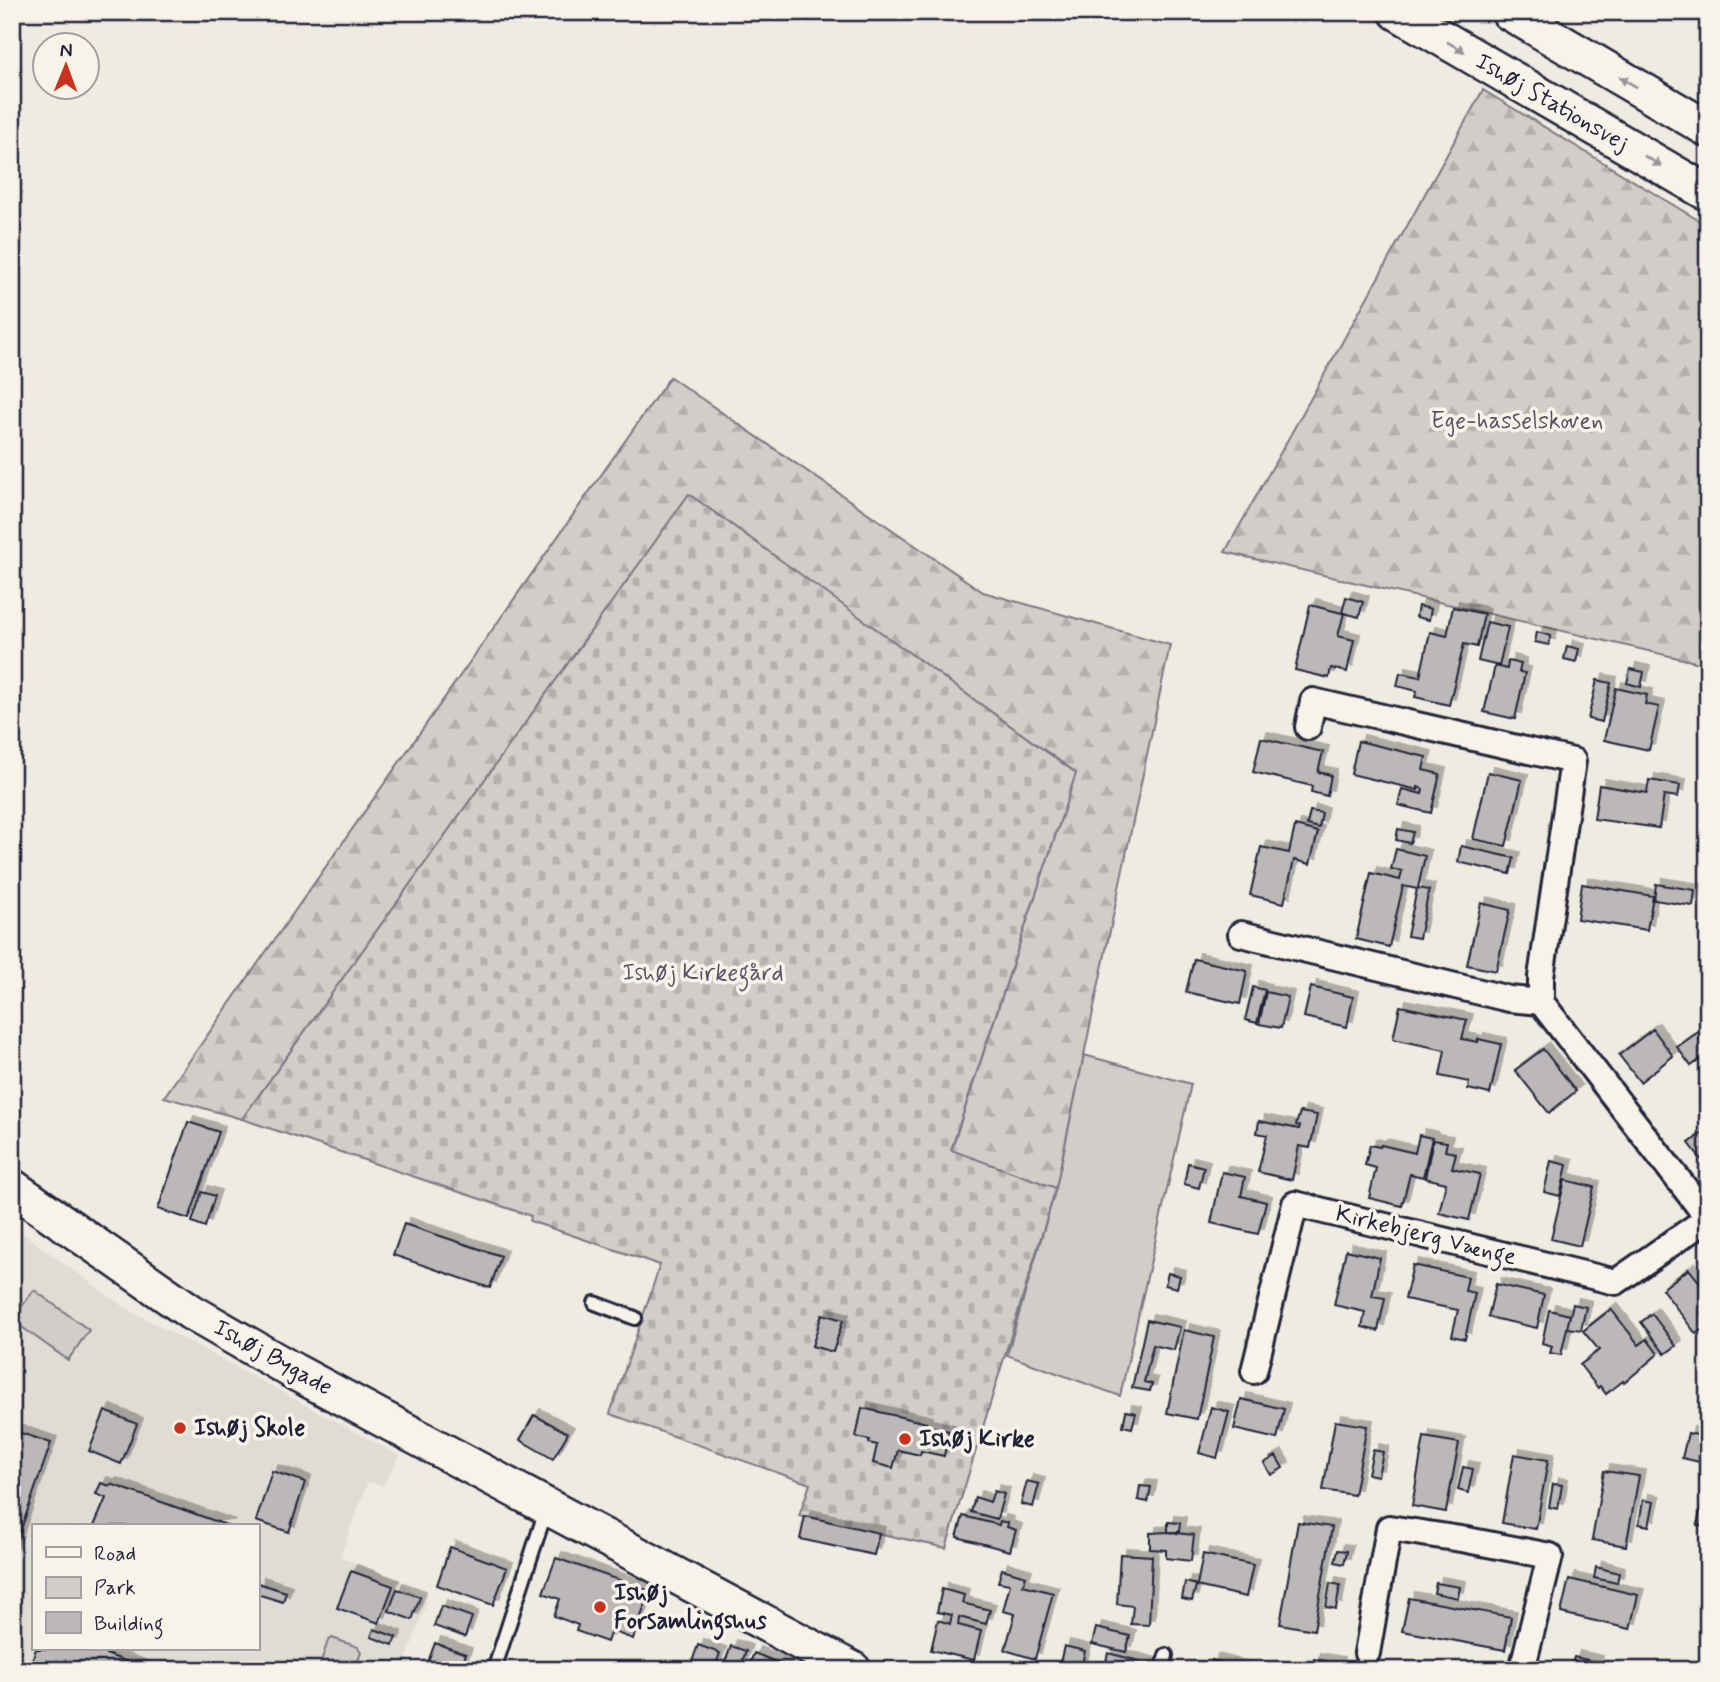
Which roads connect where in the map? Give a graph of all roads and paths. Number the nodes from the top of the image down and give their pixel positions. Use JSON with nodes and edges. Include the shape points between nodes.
{"nodes":[{"id":1,"x":1397,"y":12,"type":"edge"},
{"id":2,"x":1509,"y":12,"type":"edge"},
{"id":3,"x":1708,"y":129,"type":"edge"},
{"id":4,"x":1708,"y":193,"type":"edge"},
{"id":5,"x":1308,"y":727,"type":"dead end"},
{"id":6,"x":1241,"y":934,"type":"dead end"},
{"id":7,"x":1541,"y":1002,"type":"junction"},
{"id":8,"x":12,"y":1187,"type":"edge"},
{"id":9,"x":595,"y":1303,"type":"dead end"},
{"id":10,"x":635,"y":1318,"type":"dead end"},
{"id":11,"x":1254,"y":1371,"type":"dead end"},
{"id":12,"x":547,"y":1507,"type":"junction"},
{"id":13,"x":1367,"y":1653,"type":"dead end"},
{"id":14,"x":1166,"y":1655,"type":"dead end"},
{"id":15,"x":494,"y":1670,"type":"edge"},
{"id":16,"x":853,"y":1670,"type":"edge"},
{"id":17,"x":1163,"y":1670,"type":"edge"},
{"id":18,"x":1522,"y":1670,"type":"edge"}],
"edges":[{"from":1,"to":4,"type":"street","name":"Ishøj Stationsvej","one_way":true},
{"from":3,"to":2,"type":"street","one_way":true},
{"from":5,"to":7,"type":"street","via":[[1314,701],[1573,761]]},
{"from":6,"to":7,"type":"street","via":[[1509,999]]},
{"from":7,"to":11,"type":"street","name":"Kirkebjerg Vænge","via":[[1708,1219],[1616,1282],[1295,1204]]},
{"from":8,"to":12,"type":"street","name":"Ishøj Bygade","via":[[191,1312]]},
{"from":9,"to":10,"type":"lane"},
{"from":12,"to":15,"type":"lane"},
{"from":12,"to":16,"type":"street","name":"Ishøj Bygade"},
{"from":13,"to":18,"type":"street","via":[[1389,1528],[1550,1556]]},
{"from":14,"to":17,"type":"lane"}]}
